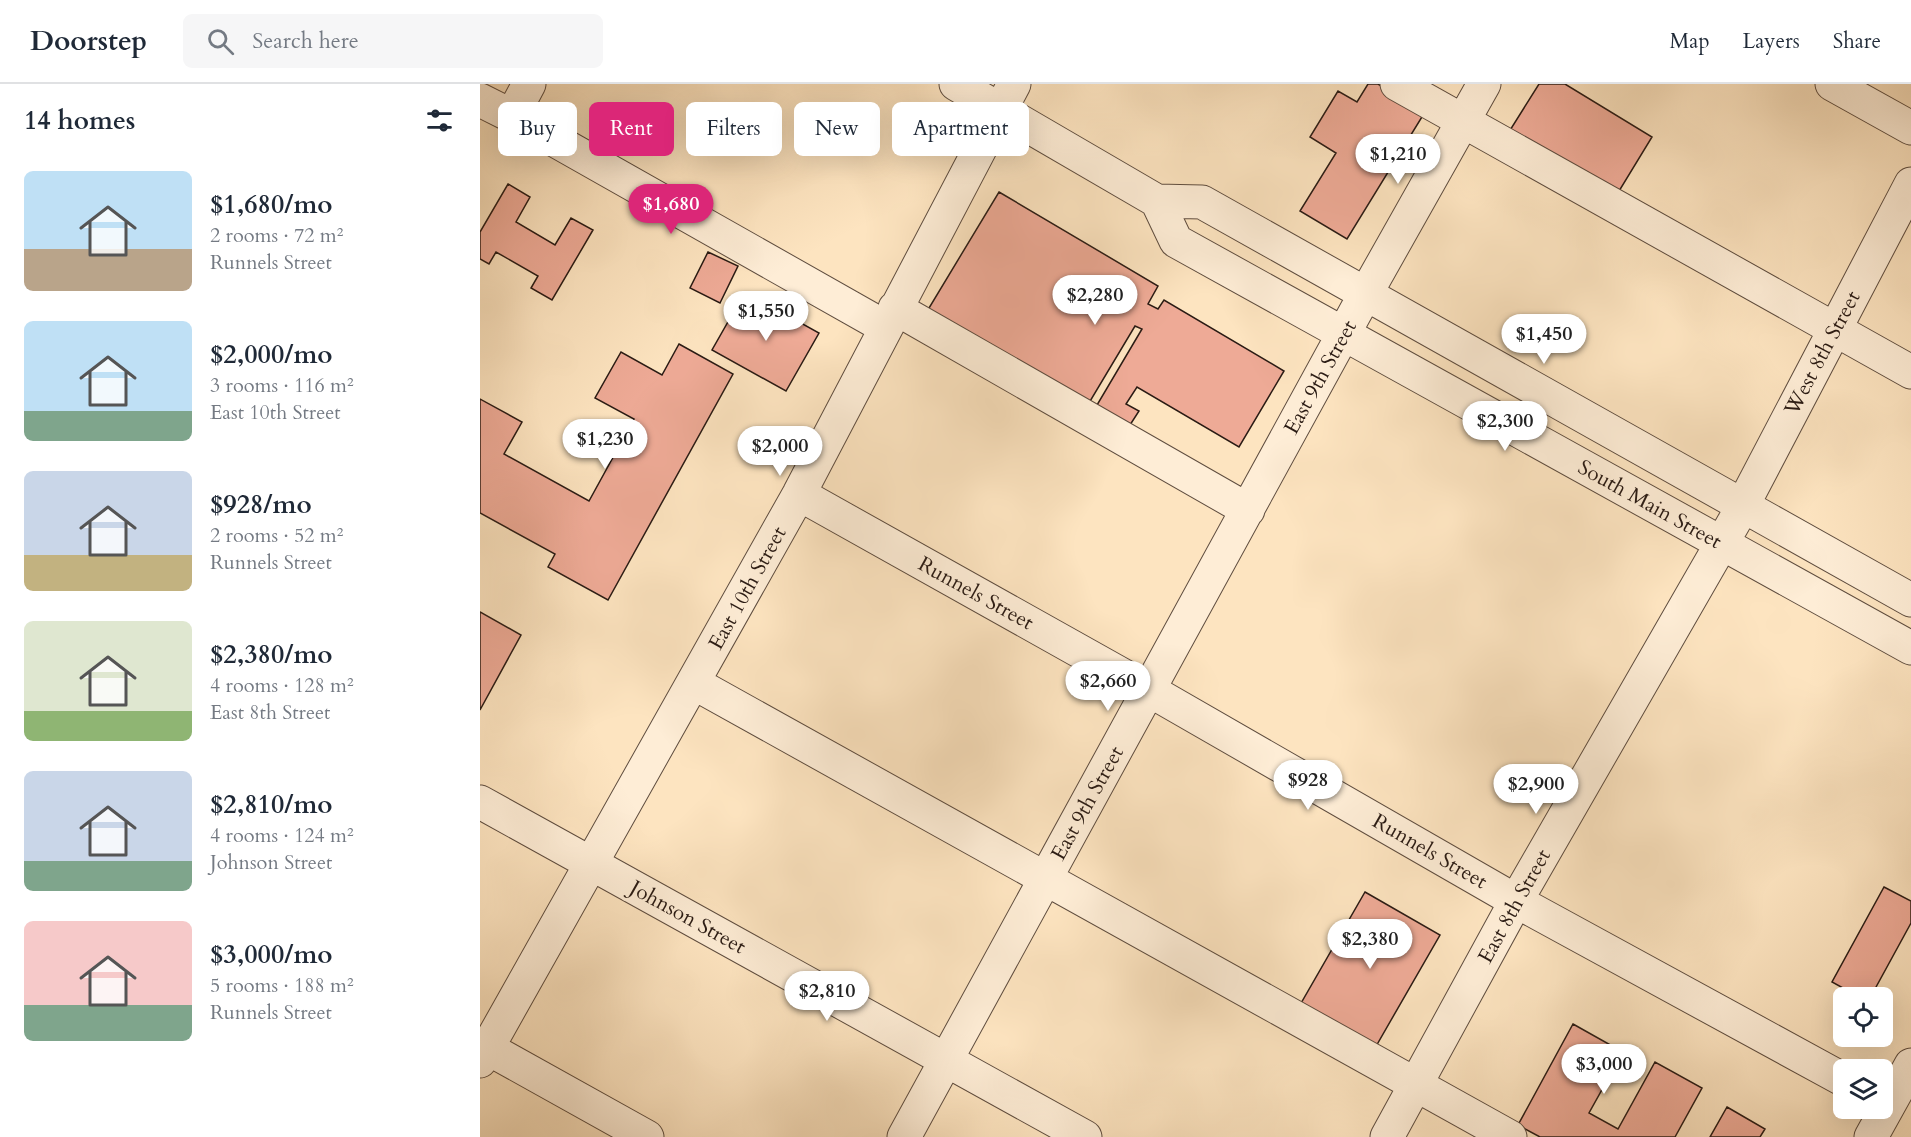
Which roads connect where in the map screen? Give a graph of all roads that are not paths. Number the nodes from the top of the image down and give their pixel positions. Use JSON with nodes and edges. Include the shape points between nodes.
{"nodes":[{"id":1,"x":529,"y":84,"type":"edge"},
{"id":2,"x":956,"y":84,"type":"edge"},
{"id":3,"x":1396,"y":84,"type":"edge"},
{"id":4,"x":1484,"y":84,"type":"edge"},
{"id":5,"x":1832,"y":84,"type":"edge"},
{"id":6,"x":1007,"y":96,"type":"edge"},
{"id":7,"x":480,"y":100,"type":"edge"},
{"id":8,"x":519,"y":102,"type":"edge"},
{"id":9,"x":498,"y":109,"type":"edge"},
{"id":10,"x":1462,"y":122,"type":"junction"},
{"id":11,"x":1911,"y":128,"type":"edge"},
{"id":12,"x":577,"y":151,"type":"edge"},
{"id":13,"x":1911,"y":184,"type":"edge"},
{"id":14,"x":1157,"y":201,"type":"junction"},
{"id":15,"x":1355,"y":313,"type":"junction"},
{"id":16,"x":890,"y":318,"type":"junction"},
{"id":17,"x":1835,"y":329,"type":"junction"},
{"id":18,"x":1911,"y":372,"type":"edge"},
{"id":19,"x":800,"y":494,"type":"junction"},
{"id":20,"x":1248,"y":510,"type":"junction"},
{"id":21,"x":1732,"y":523,"type":"junction"},
{"id":22,"x":1911,"y":600,"type":"edge"},
{"id":23,"x":1911,"y":648,"type":"edge"},
{"id":24,"x":694,"y":683,"type":"junction"},
{"id":25,"x":1149,"y":690,"type":"junction"},
{"id":26,"x":480,"y":802,"type":"edge"},
{"id":27,"x":593,"y":864,"type":"junction"},
{"id":28,"x":1046,"y":879,"type":"junction"},
{"id":29,"x":1516,"y":901,"type":"junction"},
{"id":30,"x":482,"y":1051,"type":"edge"},
{"id":31,"x":947,"y":1059,"type":"junction"},
{"id":32,"x":1911,"y":1065,"type":"edge"},
{"id":33,"x":1833,"y":1074,"type":"edge"},
{"id":34,"x":1416,"y":1085,"type":"junction"},
{"id":35,"x":1894,"y":1108,"type":"edge"},
{"id":36,"x":647,"y":1137,"type":"edge"},
{"id":37,"x":904,"y":1137,"type":"edge"},
{"id":38,"x":1085,"y":1137,"type":"edge"},
{"id":39,"x":1387,"y":1137,"type":"edge"},
{"id":40,"x":1510,"y":1137,"type":"edge"},
{"id":41,"x":1871,"y":1137,"type":"edge"}],
"edges":[{"from":1,"to":8,"type":"street"},
{"from":2,"to":6,"type":"street","name":"South Main Street"},
{"from":3,"to":10,"type":"street"},
{"from":4,"to":10,"type":"street","name":"East 9th Street"},
{"from":5,"to":11,"type":"street"},
{"from":6,"to":14,"type":"street","name":"South Main Street"},
{"from":6,"to":16,"type":"street","name":"East 10th Street"},
{"from":7,"to":9,"type":"street"},
{"from":10,"to":15,"type":"street","name":"East 9th Street"},
{"from":10,"to":17,"type":"street"},
{"from":12,"to":16,"type":"street"},
{"from":13,"to":17,"type":"street","name":"West 8th Street"},
{"from":14,"to":15,"type":"street","name":"South Main Street","via":[[1202,202]]},
{"from":14,"to":15,"type":"street","name":"South Main Street","via":[[1176,241]]},
{"from":15,"to":20,"type":"street","name":"East 9th Street"},
{"from":15,"to":21,"type":"street","name":"South Main Street"},
{"from":15,"to":21,"type":"street","name":"South Main Street"},
{"from":16,"to":19,"type":"street","name":"East 10th Street"},
{"from":16,"to":20,"type":"street"},
{"from":17,"to":18,"type":"street"},
{"from":17,"to":21,"type":"street","name":"West 8th Street"},
{"from":19,"to":24,"type":"street","name":"East 10th Street"},
{"from":19,"to":25,"type":"street","name":"Runnels Street"},
{"from":20,"to":25,"type":"street","name":"East 9th Street"},
{"from":21,"to":22,"type":"street","name":"South Main Street"},
{"from":21,"to":23,"type":"street","name":"South Main Street"},
{"from":21,"to":29,"type":"street","name":"East 8th Street"},
{"from":24,"to":27,"type":"street","name":"East 10th Street"},
{"from":24,"to":28,"type":"street"},
{"from":25,"to":28,"type":"street","name":"East 9th Street"},
{"from":25,"to":29,"type":"street","name":"Runnels Street"},
{"from":26,"to":27,"type":"street","name":"Johnson Street"},
{"from":27,"to":30,"type":"street","name":"East 10th Street"},
{"from":27,"to":31,"type":"street","name":"Johnson Street"},
{"from":28,"to":31,"type":"street","name":"East 9th Street"},
{"from":28,"to":34,"type":"street"},
{"from":29,"to":33,"type":"street","name":"Runnels Street"},
{"from":29,"to":34,"type":"street","name":"East 8th Street"},
{"from":30,"to":36,"type":"street"},
{"from":31,"to":37,"type":"street","name":"East 9th Street"},
{"from":31,"to":38,"type":"street","name":"Johnson Street"},
{"from":32,"to":35,"type":"street"},
{"from":34,"to":39,"type":"street","name":"East 8th Street"},
{"from":34,"to":40,"type":"street"},
{"from":35,"to":41,"type":"street"}]}
